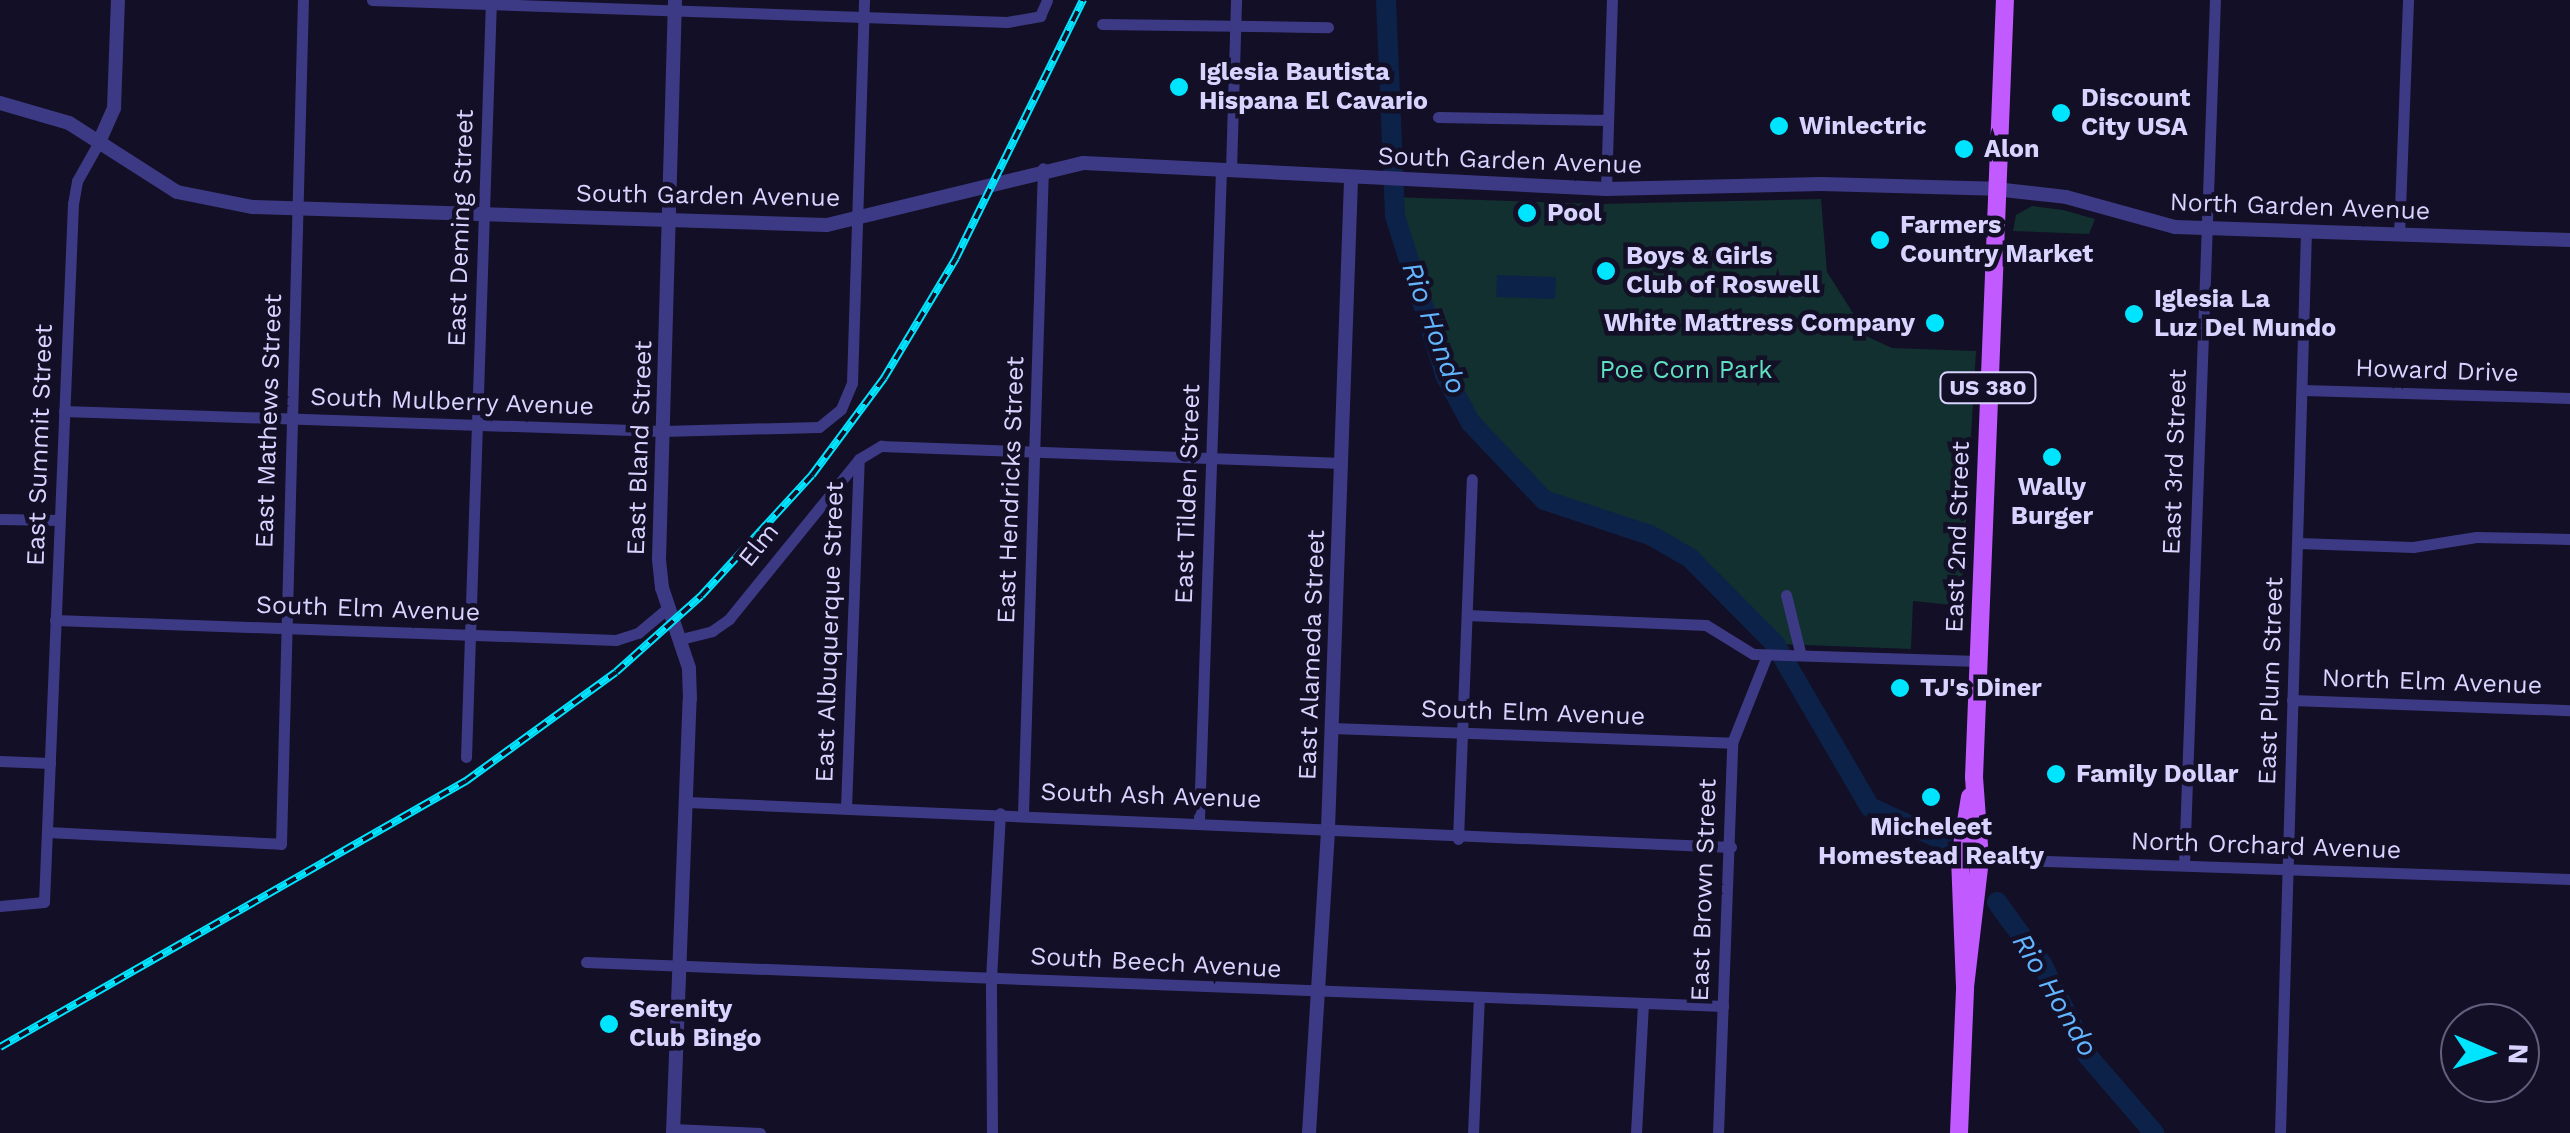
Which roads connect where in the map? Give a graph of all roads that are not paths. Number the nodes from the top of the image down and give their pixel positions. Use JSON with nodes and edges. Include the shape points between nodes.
{"nodes":[{"id":1,"x":118,"y":0,"type":"edge"},
{"id":2,"x":303,"y":0,"type":"edge"},
{"id":3,"x":372,"y":0,"type":"edge"},
{"id":4,"x":864,"y":0,"type":"edge"},
{"id":5,"x":1046,"y":0,"type":"edge"},
{"id":6,"x":1236,"y":0,"type":"edge"},
{"id":7,"x":1612,"y":0,"type":"edge"},
{"id":8,"x":2005,"y":0,"type":"edge"},
{"id":9,"x":2215,"y":0,"type":"edge"},
{"id":10,"x":2408,"y":0,"type":"edge"},
{"id":11,"x":491,"y":2,"type":"edge"},
{"id":12,"x":675,"y":5,"type":"edge"},
{"id":13,"x":863,"y":16,"type":"junction"},
{"id":14,"x":1102,"y":24,"type":"dead end"},
{"id":15,"x":1235,"y":27,"type":"junction"},
{"id":16,"x":1328,"y":27,"type":"dead end"},
{"id":17,"x":0,"y":103,"type":"edge"},
{"id":18,"x":1438,"y":117,"type":"dead end"},
{"id":19,"x":1608,"y":120,"type":"junction"},
{"id":20,"x":99,"y":142,"type":"junction"},
{"id":21,"x":1043,"y":168,"type":"junction"},
{"id":22,"x":1226,"y":170,"type":"junction"},
{"id":23,"x":1351,"y":179,"type":"junction"},
{"id":24,"x":1793,"y":184,"type":"joint"},
{"id":25,"x":1606,"y":189,"type":"junction"},
{"id":26,"x":1995,"y":189,"type":"junction"},
{"id":27,"x":298,"y":208,"type":"junction"},
{"id":28,"x":483,"y":214,"type":"junction"},
{"id":29,"x":669,"y":220,"type":"junction"},
{"id":30,"x":856,"y":220,"type":"junction"},
{"id":31,"x":2206,"y":228,"type":"junction"},
{"id":32,"x":2306,"y":231,"type":"junction"},
{"id":33,"x":2399,"y":235,"type":"junction"},
{"id":34,"x":2570,"y":240,"type":"edge"},
{"id":35,"x":2303,"y":390,"type":"junction"},
{"id":36,"x":2570,"y":398,"type":"edge"},
{"id":37,"x":64,"y":411,"type":"junction"},
{"id":38,"x":291,"y":419,"type":"junction"},
{"id":39,"x":477,"y":424,"type":"junction"},
{"id":40,"x":662,"y":431,"type":"junction"},
{"id":41,"x":1035,"y":452,"type":"junction"},
{"id":42,"x":1212,"y":458,"type":"junction"},
{"id":43,"x":859,"y":459,"type":"junction"},
{"id":44,"x":1342,"y":463,"type":"junction"},
{"id":45,"x":1472,"y":479,"type":"dead end"},
{"id":46,"x":0,"y":519,"type":"edge"},
{"id":47,"x":60,"y":520,"type":"junction"},
{"id":48,"x":2570,"y":539,"type":"edge"},
{"id":49,"x":2298,"y":543,"type":"junction"},
{"id":50,"x":1786,"y":595,"type":"dead end"},
{"id":51,"x":668,"y":607,"type":"junction"},
{"id":52,"x":1467,"y":616,"type":"junction"},
{"id":53,"x":55,"y":620,"type":"junction"},
{"id":54,"x":286,"y":629,"type":"junction"},
{"id":55,"x":470,"y":635,"type":"junction"},
{"id":56,"x":681,"y":639,"type":"junction"},
{"id":57,"x":1796,"y":652,"type":"junction"},
{"id":58,"x":1769,"y":655,"type":"junction"},
{"id":59,"x":1979,"y":661,"type":"junction"},
{"id":60,"x":2292,"y":700,"type":"junction"},
{"id":61,"x":2570,"y":710,"type":"edge"},
{"id":62,"x":1332,"y":728,"type":"junction"},
{"id":63,"x":1461,"y":732,"type":"junction"},
{"id":64,"x":1732,"y":743,"type":"junction"},
{"id":65,"x":466,"y":758,"type":"dead end"},
{"id":66,"x":0,"y":761,"type":"edge"},
{"id":67,"x":50,"y":763,"type":"junction"},
{"id":68,"x":1974,"y":777,"type":"junction"},
{"id":69,"x":686,"y":802,"type":"junction"},
{"id":70,"x":846,"y":808,"type":"junction"},
{"id":71,"x":1000,"y":813,"type":"junction"},
{"id":72,"x":1023,"y":814,"type":"junction"},
{"id":73,"x":1199,"y":819,"type":"junction"},
{"id":74,"x":1328,"y":829,"type":"junction"},
{"id":75,"x":47,"y":832,"type":"junction"},
{"id":76,"x":1458,"y":839,"type":"junction"},
{"id":77,"x":1731,"y":847,"type":"junction"},
{"id":78,"x":1960,"y":858,"type":"junction"},
{"id":79,"x":1980,"y":859,"type":"junction"},
{"id":80,"x":2184,"y":866,"type":"junction"},
{"id":81,"x":2288,"y":869,"type":"junction"},
{"id":82,"x":2570,"y":879,"type":"edge"},
{"id":83,"x":0,"y":906,"type":"edge"},
{"id":84,"x":586,"y":962,"type":"dead end"},
{"id":85,"x":680,"y":966,"type":"junction"},
{"id":86,"x":991,"y":979,"type":"junction"},
{"id":87,"x":1965,"y":987,"type":"junction"},
{"id":88,"x":1318,"y":993,"type":"junction"},
{"id":89,"x":1479,"y":998,"type":"junction"},
{"id":90,"x":1643,"y":1003,"type":"junction"},
{"id":91,"x":1723,"y":1006,"type":"junction"},
{"id":92,"x":673,"y":1131,"type":"edge"},
{"id":93,"x":760,"y":1133,"type":"edge"},
{"id":94,"x":992,"y":1133,"type":"edge"},
{"id":95,"x":1310,"y":1133,"type":"edge"},
{"id":96,"x":1473,"y":1133,"type":"edge"},
{"id":97,"x":1636,"y":1133,"type":"edge"},
{"id":98,"x":1718,"y":1133,"type":"edge"},
{"id":99,"x":1959,"y":1133,"type":"edge"},
{"id":100,"x":2280,"y":1133,"type":"edge"}],
"edges":[{"from":1,"to":20,"type":"street","name":"East Summit Street","via":[[113,114]]},
{"from":2,"to":27,"type":"street","name":"East Mathews Street"},
{"from":3,"to":11,"type":"street"},
{"from":4,"to":13,"type":"street"},
{"from":5,"to":13,"type":"street","via":[[1040,16],[1007,22]]},
{"from":6,"to":15,"type":"street","name":"East Tilden Street"},
{"from":7,"to":19,"type":"street"},
{"from":8,"to":26,"type":"main road","name":"East 2nd Street","number":"US 380"},
{"from":9,"to":31,"type":"street","name":"East 3rd Street"},
{"from":10,"to":33,"type":"street"},
{"from":11,"to":12,"type":"street"},
{"from":11,"to":28,"type":"street","name":"East Deming Street"},
{"from":12,"to":13,"type":"street"},
{"from":12,"to":29,"type":"street","name":"East Bland Street"},
{"from":13,"to":30,"type":"street"},
{"from":14,"to":15,"type":"street"},
{"from":15,"to":16,"type":"street"},
{"from":15,"to":22,"type":"street","name":"East Tilden Street"},
{"from":17,"to":20,"type":"street","name":"South Garden Avenue","via":[[50,114]]},
{"from":18,"to":19,"type":"street"},
{"from":19,"to":25,"type":"street"},
{"from":20,"to":27,"type":"street","name":"South Garden Avenue","via":[[187,196]]},
{"from":20,"to":37,"type":"street","name":"East Summit Street","via":[[73,204]]},
{"from":21,"to":22,"type":"street","name":"South Garden Avenue","via":[[1084,163]]},
{"from":21,"to":30,"type":"street","name":"South Garden Avenue"},
{"from":21,"to":41,"type":"street","name":"East Hendricks Street"},
{"from":22,"to":23,"type":"street","name":"South Garden Avenue"},
{"from":22,"to":42,"type":"street","name":"East Tilden Street"},
{"from":23,"to":25,"type":"street","name":"South Garden Avenue"},
{"from":23,"to":44,"type":"street","name":"East Alameda Street"},
{"from":24,"to":25,"type":"street","name":"South Garden Avenue"},
{"from":24,"to":26,"type":"street","name":"North Garden Avenue"},
{"from":26,"to":31,"type":"street","name":"North Garden Avenue","via":[[2053,194],[2143,221]]},
{"from":26,"to":59,"type":"main road","name":"East 2nd Street","number":"US 380"},
{"from":27,"to":28,"type":"street","name":"South Garden Avenue"},
{"from":27,"to":38,"type":"street","name":"East Mathews Street"},
{"from":28,"to":29,"type":"street","name":"South Garden Avenue"},
{"from":28,"to":39,"type":"street","name":"East Deming Street"},
{"from":29,"to":30,"type":"street","name":"South Garden Avenue","via":[[815,226]]},
{"from":29,"to":40,"type":"street","name":"East Bland Street"},
{"from":30,"to":40,"type":"street","name":"South Mulberry Avenue","via":[[852,383],[834,416],[800,432]]},
{"from":31,"to":32,"type":"street","name":"North Garden Avenue"},
{"from":31,"to":80,"type":"street","name":"East 3rd Street"},
{"from":32,"to":33,"type":"street","name":"North Garden Avenue"},
{"from":32,"to":35,"type":"street","name":"East Plum Street"},
{"from":33,"to":34,"type":"street","name":"North Garden Avenue"},
{"from":35,"to":36,"type":"street","name":"Howard Drive"},
{"from":35,"to":49,"type":"street","name":"East Plum Street"},
{"from":37,"to":38,"type":"street","name":"South Mulberry Avenue"},
{"from":37,"to":47,"type":"street","name":"East Summit Street"},
{"from":38,"to":39,"type":"street","name":"South Mulberry Avenue"},
{"from":38,"to":54,"type":"street","name":"East Mathews Street"},
{"from":39,"to":40,"type":"street","name":"South Mulberry Avenue"},
{"from":39,"to":55,"type":"street","name":"East Deming Street"},
{"from":40,"to":51,"type":"street","name":"East Bland Street","via":[[659,567]]},
{"from":41,"to":42,"type":"street"},
{"from":41,"to":43,"type":"street","via":[[881,446]]},
{"from":41,"to":72,"type":"street","name":"East Hendricks Street"},
{"from":42,"to":44,"type":"street"},
{"from":42,"to":73,"type":"street","name":"East Tilden Street"},
{"from":43,"to":56,"type":"street","name":"Elm","via":[[729,618],[712,631]]},
{"from":43,"to":70,"type":"street","name":"East Albuquerque Street"},
{"from":44,"to":62,"type":"street","name":"East Alameda Street"},
{"from":45,"to":52,"type":"street"},
{"from":46,"to":47,"type":"street"},
{"from":47,"to":53,"type":"street","name":"East Summit Street"},
{"from":48,"to":49,"type":"street","via":[[2476,537],[2413,547]]},
{"from":49,"to":60,"type":"street","name":"East Plum Street"},
{"from":50,"to":57,"type":"street"},
{"from":51,"to":55,"type":"street","name":"South Elm Avenue","via":[[624,640]]},
{"from":51,"to":56,"type":"street","name":"East Bland Street"},
{"from":52,"to":58,"type":"street","via":[[1712,626],[1747,651]]},
{"from":52,"to":63,"type":"street"},
{"from":53,"to":54,"type":"street","name":"South Elm Avenue"},
{"from":53,"to":67,"type":"street","name":"East Summit Street"},
{"from":54,"to":55,"type":"street","name":"South Elm Avenue"},
{"from":54,"to":75,"type":"street","name":"East Mathews Street","via":[[280,844]]},
{"from":55,"to":65,"type":"street","name":"East Deming Street"},
{"from":56,"to":69,"type":"street","name":"East Bland Street","via":[[690,684]]},
{"from":57,"to":58,"type":"street"},
{"from":57,"to":59,"type":"street"},
{"from":58,"to":64,"type":"street","name":"East Brown Street"},
{"from":59,"to":68,"type":"main road","name":"East 2nd Street","number":"US 380"},
{"from":60,"to":61,"type":"street","name":"North Elm Avenue"},
{"from":60,"to":81,"type":"street","name":"East Plum Street"},
{"from":62,"to":63,"type":"street","name":"South Elm Avenue"},
{"from":62,"to":74,"type":"street","name":"East Alameda Street"},
{"from":63,"to":64,"type":"street","name":"South Elm Avenue"},
{"from":63,"to":76,"type":"street"},
{"from":64,"to":77,"type":"street","name":"East Brown Street"},
{"from":66,"to":67,"type":"street"},
{"from":67,"to":75,"type":"street","name":"East Summit Street"},
{"from":68,"to":78,"type":"main road","name":"East 2nd Street","number":"US 380"},
{"from":68,"to":79,"type":"main road","name":"East 2nd Street","number":"US 380"},
{"from":69,"to":70,"type":"street","name":"South Ash Avenue"},
{"from":69,"to":85,"type":"street","name":"East Bland Street"},
{"from":70,"to":71,"type":"street","name":"South Ash Avenue"},
{"from":71,"to":72,"type":"street","name":"South Ash Avenue"},
{"from":71,"to":86,"type":"street"},
{"from":72,"to":73,"type":"street","name":"South Ash Avenue"},
{"from":73,"to":74,"type":"street","name":"South Ash Avenue"},
{"from":74,"to":76,"type":"street","name":"South Ash Avenue"},
{"from":74,"to":88,"type":"street","name":"East Alameda Street"},
{"from":75,"to":83,"type":"street","name":"East Summit Street","via":[[44,902]]},
{"from":76,"to":77,"type":"street","name":"South Ash Avenue"},
{"from":77,"to":91,"type":"street","name":"East Brown Street"},
{"from":78,"to":79,"type":"street","name":"North Orchard Avenue"},
{"from":78,"to":87,"type":"main road","name":"East 2nd Street","number":"US 380"},
{"from":79,"to":80,"type":"street","name":"North Orchard Avenue"},
{"from":79,"to":87,"type":"main road","name":"East 2nd Street","number":"US 380"},
{"from":80,"to":81,"type":"street","name":"North Orchard Avenue"},
{"from":81,"to":82,"type":"street","name":"North Orchard Avenue"},
{"from":81,"to":100,"type":"street","name":"East Plum Street"},
{"from":84,"to":85,"type":"street","name":"South Beech Avenue"},
{"from":85,"to":86,"type":"street","name":"South Beech Avenue"},
{"from":85,"to":92,"type":"street","name":"East Bland Street"},
{"from":86,"to":88,"type":"street","name":"South Beech Avenue"},
{"from":86,"to":94,"type":"street"},
{"from":87,"to":99,"type":"main road","name":"East 2nd Street","number":"US 380"},
{"from":88,"to":89,"type":"street","name":"South Beech Avenue"},
{"from":88,"to":95,"type":"street","name":"East Alameda Street"},
{"from":89,"to":90,"type":"street","name":"South Beech Avenue"},
{"from":89,"to":96,"type":"street"},
{"from":90,"to":91,"type":"street","name":"South Beech Avenue"},
{"from":90,"to":97,"type":"street"},
{"from":91,"to":98,"type":"street","name":"East Brown Street"},
{"from":92,"to":93,"type":"street"}]}
